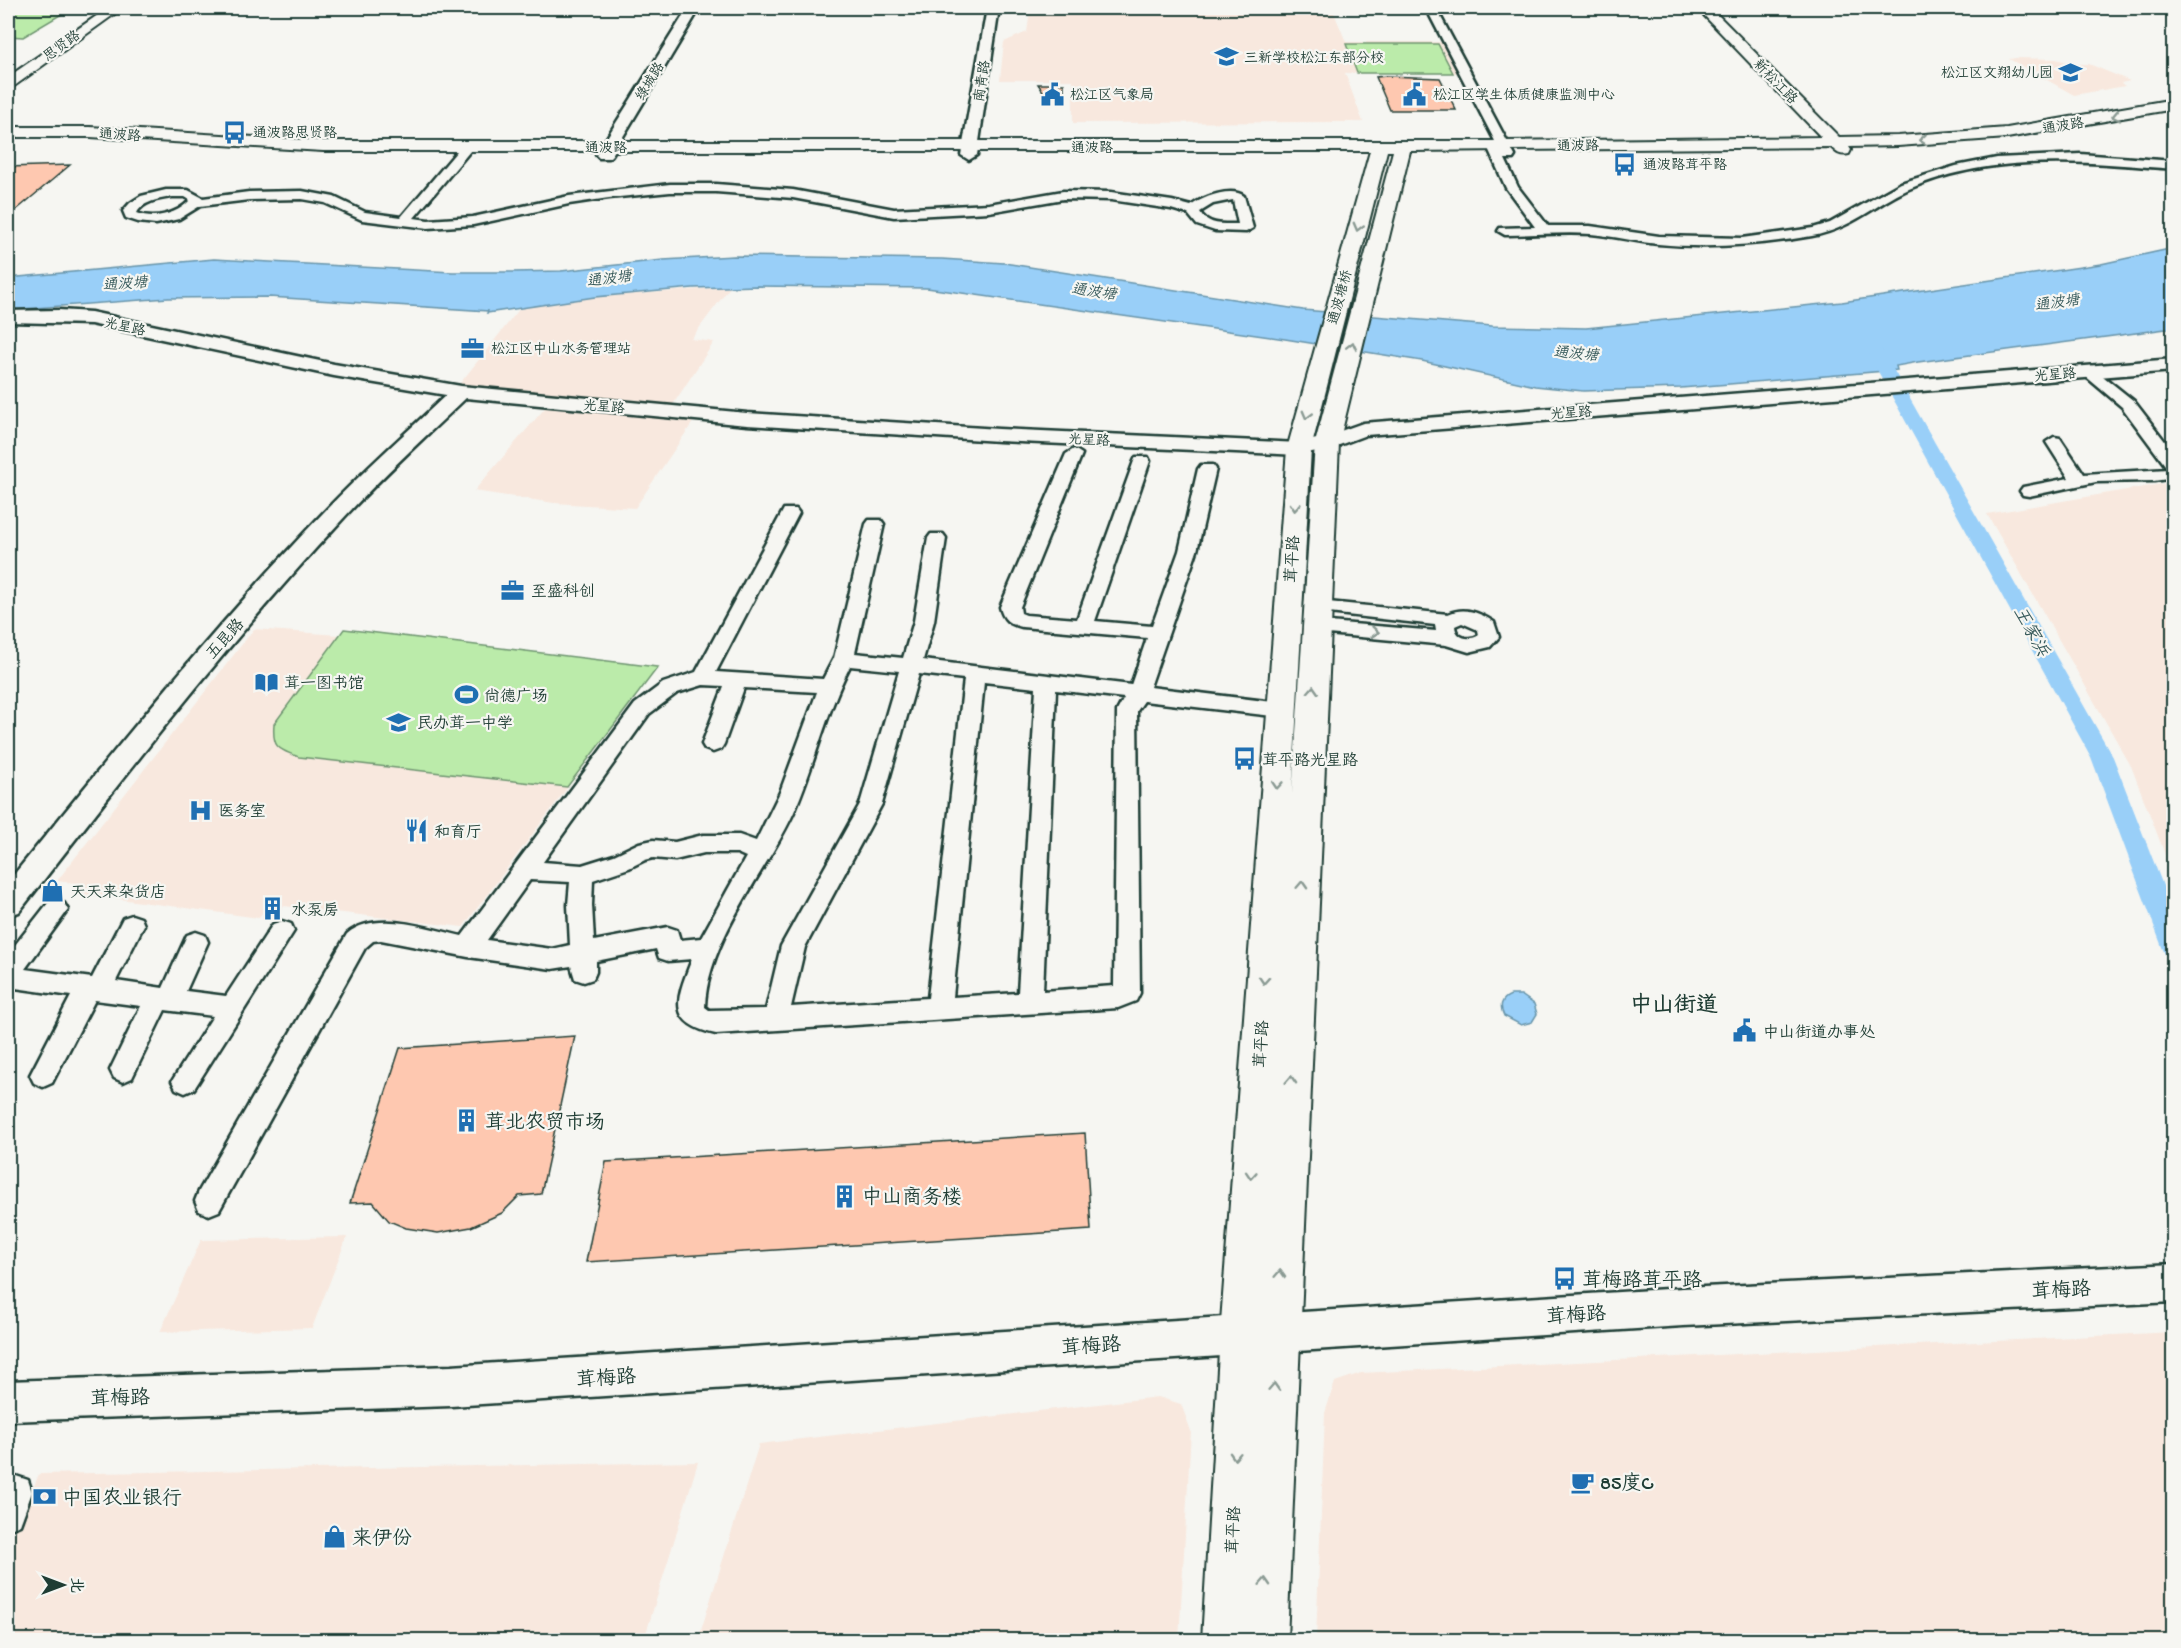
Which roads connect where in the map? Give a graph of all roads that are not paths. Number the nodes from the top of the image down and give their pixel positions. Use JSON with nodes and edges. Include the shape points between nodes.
{"nodes":[{"id":1,"x":95,"y":8,"type":"edge"},
{"id":2,"x":116,"y":8,"type":"edge"},
{"id":3,"x":694,"y":8,"type":"edge"},
{"id":4,"x":993,"y":8,"type":"edge"},
{"id":5,"x":1431,"y":8,"type":"edge"},
{"id":6,"x":1690,"y":8,"type":"edge"},
{"id":7,"x":1704,"y":8,"type":"edge"},
{"id":8,"x":32,"y":49,"type":"dead end"},
{"id":9,"x":8,"y":84,"type":"edge"},
{"id":10,"x":2174,"y":104,"type":"edge"},
{"id":11,"x":2174,"y":119,"type":"edge"},
{"id":12,"x":8,"y":132,"type":"edge"},
{"id":13,"x":8,"y":140,"type":"edge"},
{"id":14,"x":1832,"y":149,"type":"junction"},
{"id":15,"x":464,"y":151,"type":"junction"},
{"id":16,"x":970,"y":151,"type":"junction"},
{"id":17,"x":1501,"y":151,"type":"junction"},
{"id":18,"x":607,"y":152,"type":"junction"},
{"id":19,"x":1377,"y":157,"type":"junction"},
{"id":20,"x":1400,"y":157,"type":"junction"},
{"id":21,"x":2174,"y":165,"type":"edge"},
{"id":22,"x":196,"y":204,"type":"dead end"},
{"id":23,"x":1193,"y":211,"type":"dead end"},
{"id":24,"x":405,"y":221,"type":"junction"},
{"id":25,"x":1505,"y":231,"type":"dead end"},
{"id":26,"x":1545,"y":231,"type":"junction"},
{"id":27,"x":8,"y":317,"type":"edge"},
{"id":28,"x":2174,"y":365,"type":"edge"},
{"id":29,"x":2089,"y":372,"type":"junction"},
{"id":30,"x":461,"y":392,"type":"junction"},
{"id":31,"x":2054,"y":442,"type":"dead end"},
{"id":32,"x":1313,"y":446,"type":"junction"},
{"id":33,"x":1074,"y":454,"type":"dead end"},
{"id":34,"x":1143,"y":461,"type":"dead end"},
{"id":35,"x":2174,"y":465,"type":"edge"},
{"id":36,"x":1207,"y":468,"type":"dead end"},
{"id":37,"x":2174,"y":473,"type":"edge"},
{"id":38,"x":2079,"y":480,"type":"junction"},
{"id":39,"x":2029,"y":491,"type":"dead end"},
{"id":40,"x":789,"y":513,"type":"dead end"},
{"id":41,"x":875,"y":524,"type":"dead end"},
{"id":42,"x":937,"y":538,"type":"dead end"},
{"id":43,"x":1317,"y":617,"type":"junction"},
{"id":44,"x":1084,"y":626,"type":"junction"},
{"id":45,"x":1450,"y":630,"type":"dead end"},
{"id":46,"x":1159,"y":633,"type":"junction"},
{"id":47,"x":844,"y":658,"type":"junction"},
{"id":48,"x":911,"y":666,"type":"junction"},
{"id":49,"x":975,"y":674,"type":"junction"},
{"id":50,"x":703,"y":678,"type":"junction"},
{"id":51,"x":737,"y":680,"type":"junction"},
{"id":52,"x":1046,"y":682,"type":"junction"},
{"id":53,"x":830,"y":686,"type":"junction"},
{"id":54,"x":1138,"y":693,"type":"junction"},
{"id":55,"x":1282,"y":710,"type":"junction"},
{"id":56,"x":712,"y":744,"type":"dead end"},
{"id":57,"x":759,"y":852,"type":"junction"},
{"id":58,"x":524,"y":870,"type":"junction"},
{"id":59,"x":582,"y":874,"type":"junction"},
{"id":60,"x":8,"y":903,"type":"edge"},
{"id":61,"x":56,"y":910,"type":"dead end"},
{"id":62,"x":132,"y":925,"type":"dead end"},
{"id":63,"x":282,"y":931,"type":"dead end"},
{"id":64,"x":196,"y":942,"type":"dead end"},
{"id":65,"x":468,"y":947,"type":"junction"},
{"id":66,"x":707,"y":948,"type":"junction"},
{"id":67,"x":584,"y":963,"type":"junction"},
{"id":68,"x":10,"y":980,"type":"edge"},
{"id":69,"x":93,"y":989,"type":"junction"},
{"id":70,"x":164,"y":999,"type":"junction"},
{"id":71,"x":1030,"y":1003,"type":"junction"},
{"id":72,"x":232,"y":1008,"type":"junction"},
{"id":73,"x":939,"y":1009,"type":"junction"},
{"id":74,"x":776,"y":1019,"type":"junction"},
{"id":75,"x":123,"y":1070,"type":"dead end"},
{"id":76,"x":42,"y":1076,"type":"dead end"},
{"id":77,"x":185,"y":1081,"type":"dead end"},
{"id":78,"x":210,"y":1201,"type":"dead end"},
{"id":79,"x":2174,"y":1283,"type":"edge"},
{"id":80,"x":1259,"y":1334,"type":"junction"},
{"id":81,"x":8,"y":1401,"type":"edge"},
{"id":82,"x":1226,"y":1641,"type":"edge"},
{"id":83,"x":1262,"y":1641,"type":"edge"}],
"edges":[{"from":1,"to":8,"type":"main road","name":"思贤路"},
{"from":2,"to":9,"type":"main road","name":"思贤路"},
{"from":3,"to":18,"type":"street","name":"绿城路"},
{"from":4,"to":16,"type":"street","name":"南青路"},
{"from":5,"to":17,"type":"street"},
{"from":6,"to":14,"type":"main road","name":"新松江路"},
{"from":7,"to":14,"type":"main road","name":"新松江路"},
{"from":10,"to":14,"type":"main road","name":"通波路","one_way":true,"via":[[2007,133]]},
{"from":11,"to":14,"type":"main road","name":"通波路","via":[[2023,145],[1912,154]]},
{"from":12,"to":15,"type":"main road","name":"通波路","via":[[90,132],[323,147]]},
{"from":13,"to":15,"type":"main road","name":"通波路","via":[[80,139],[316,154]]},
{"from":14,"to":17,"type":"main road","name":"通波路"},
{"from":15,"to":18,"type":"main road","name":"通波路"},
{"from":15,"to":24,"type":"street"},
{"from":16,"to":18,"type":"main road","name":"通波路"},
{"from":16,"to":19,"type":"main road","name":"通波路"},
{"from":17,"to":20,"type":"main road","name":"通波路"},
{"from":17,"to":26,"type":"street","via":[[1512,188]]},
{"from":19,"to":20,"type":"main road","name":"通波路"},
{"from":19,"to":32,"type":"main road","name":"通波塘桥","one_way":true},
{"from":32,"to":20,"type":"main road","one_way":true},
{"from":21,"to":26,"type":"street","via":[[2080,158],[1997,162],[1905,186],[1835,226],[1742,242],[1659,240],[1590,230]]},
{"from":22,"to":24,"type":"street","via":[[249,195],[302,195],[329,200],[362,216]]},
{"from":23,"to":24,"type":"street","via":[[1111,196],[1063,195],[989,208],[894,213],[793,194],[670,188],[579,198],[473,221]]},
{"from":25,"to":26,"type":"street"},
{"from":27,"to":30,"type":"street","name":"光星路","via":[[91,318],[334,370]]},
{"from":28,"to":29,"type":"street","name":"光星路"},
{"from":29,"to":32,"type":"street","name":"光星路","via":[[1363,429]]},
{"from":29,"to":35,"type":"street","via":[[2128,404]]},
{"from":30,"to":32,"type":"street","name":"光星路","via":[[747,419],[999,435]]},
{"from":30,"to":60,"type":"street","name":"五昆路","via":[[333,515],[282,572],[177,692]]},
{"from":31,"to":38,"type":"street"},
{"from":32,"to":43,"type":"main road"},
{"from":32,"to":55,"type":"main road","name":"茸平路","one_way":true},
{"from":33,"to":44,"type":"street","via":[[1010,607],[1012,616],[1022,621]]},
{"from":34,"to":44,"type":"street"},
{"from":36,"to":46,"type":"street","via":[[1188,551]]},
{"from":37,"to":38,"type":"street"},
{"from":38,"to":39,"type":"street"},
{"from":40,"to":50,"type":"street"},
{"from":41,"to":47,"type":"street"},
{"from":42,"to":48,"type":"street","via":[[924,621]]},
{"from":43,"to":45,"type":"street"},
{"from":80,"to":43,"type":"main road","one_way":true},
{"from":44,"to":46,"type":"street"},
{"from":46,"to":54,"type":"street"},
{"from":47,"to":48,"type":"street"},
{"from":47,"to":53,"type":"street"},
{"from":48,"to":49,"type":"street"},
{"from":48,"to":74,"type":"street","via":[[871,804],[793,946]]},
{"from":49,"to":52,"type":"street"},
{"from":49,"to":73,"type":"street"},
{"from":50,"to":51,"type":"street"},
{"from":50,"to":58,"type":"street","via":[[673,685],[642,709]]},
{"from":51,"to":53,"type":"street"},
{"from":51,"to":56,"type":"street"},
{"from":52,"to":54,"type":"street"},
{"from":52,"to":71,"type":"street"},
{"from":53,"to":57,"type":"street","via":[[782,813]]},
{"from":54,"to":55,"type":"street"},
{"from":54,"to":71,"type":"street","via":[[1127,711],[1127,993],[1118,998]]},
{"from":55,"to":80,"type":"main road","name":"茸平路","one_way":true},
{"from":57,"to":59,"type":"street","via":[[725,843],[675,851],[653,849]]},
{"from":57,"to":66,"type":"street"},
{"from":58,"to":59,"type":"street"},
{"from":58,"to":65,"type":"street"},
{"from":59,"to":67,"type":"street"},
{"from":61,"to":68,"type":"street"},
{"from":62,"to":69,"type":"street"},
{"from":63,"to":72,"type":"street"},
{"from":64,"to":70,"type":"street"},
{"from":65,"to":67,"type":"street"},
{"from":65,"to":78,"type":"street","via":[[381,930],[362,935]]},
{"from":66,"to":67,"type":"street","via":[[668,951],[668,937]]},
{"from":66,"to":74,"type":"street","via":[[691,998],[692,1012],[702,1020],[717,1023]]},
{"from":68,"to":69,"type":"street"},
{"from":69,"to":70,"type":"street"},
{"from":69,"to":76,"type":"street"},
{"from":70,"to":72,"type":"street"},
{"from":70,"to":75,"type":"street"},
{"from":71,"to":73,"type":"street"},
{"from":72,"to":77,"type":"street"},
{"from":73,"to":74,"type":"street"},
{"from":79,"to":80,"type":"street","name":"茸梅路","via":[[1683,1307]]},
{"from":80,"to":81,"type":"street","name":"茸梅路","via":[[452,1386]]},
{"from":80,"to":82,"type":"main road","name":"茸平路","one_way":true},
{"from":83,"to":80,"type":"main road","one_way":true}]}
